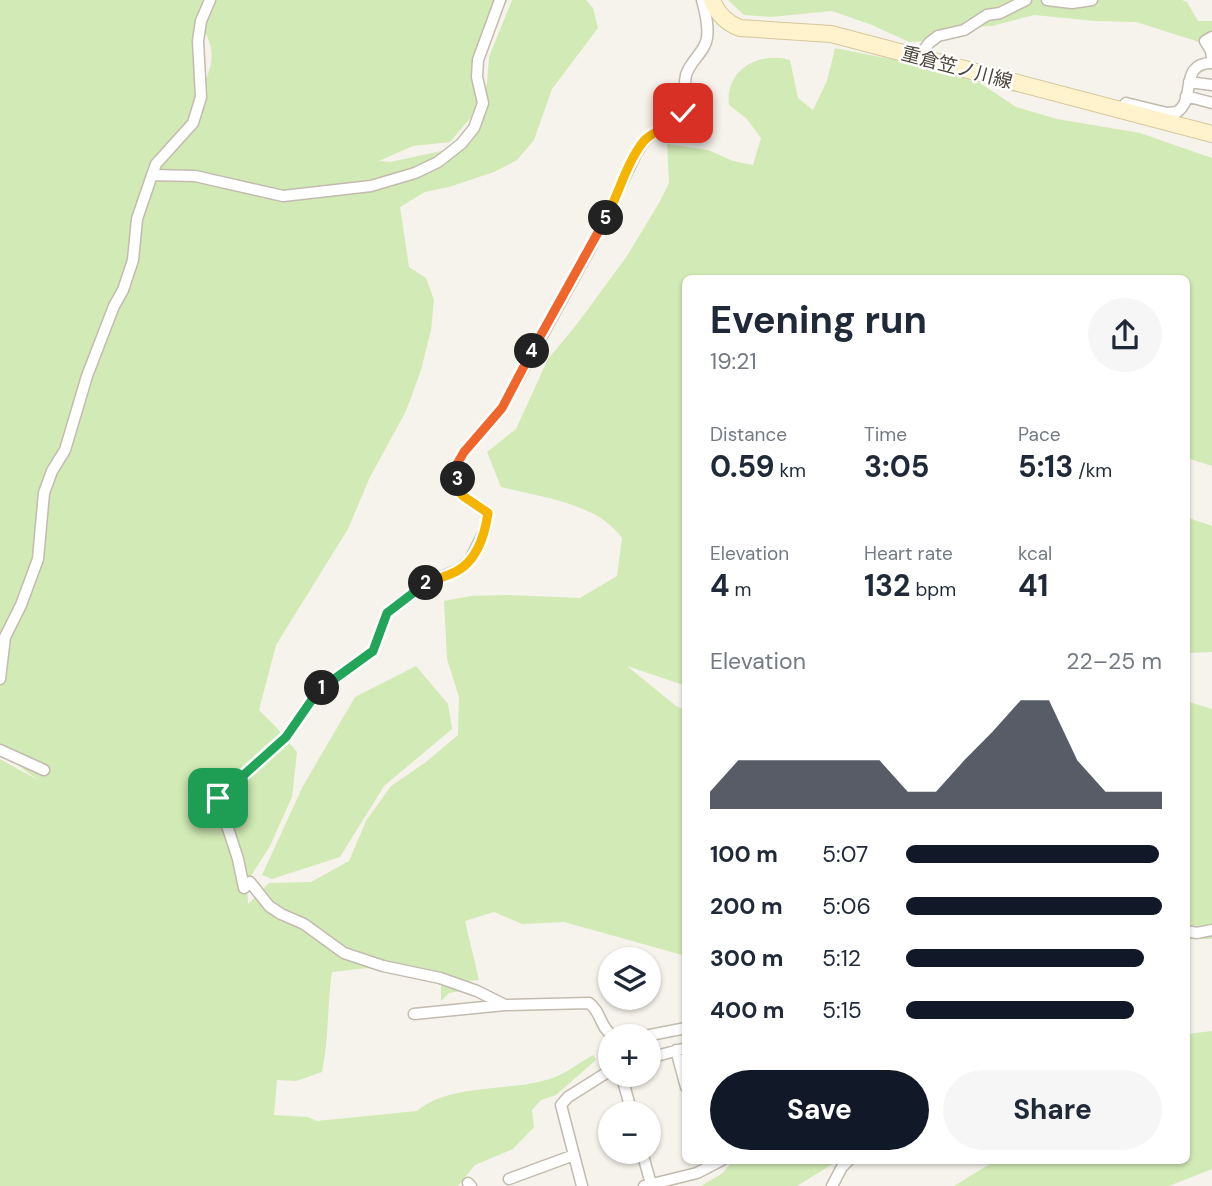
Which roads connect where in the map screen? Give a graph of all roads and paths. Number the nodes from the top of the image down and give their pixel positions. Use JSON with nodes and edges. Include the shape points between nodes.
{"nodes":[{"id":1,"x":210,"y":0,"type":"edge"},
{"id":2,"x":499,"y":0,"type":"edge"},
{"id":3,"x":702,"y":0,"type":"edge"},
{"id":4,"x":712,"y":0,"type":"edge"},
{"id":5,"x":1026,"y":0,"type":"edge"},
{"id":6,"x":1047,"y":0,"type":"edge"},
{"id":7,"x":1092,"y":0,"type":"edge"},
{"id":8,"x":1212,"y":37,"type":"edge"},
{"id":9,"x":919,"y":57,"type":"junction"},
{"id":10,"x":1212,"y":61,"type":"edge"},
{"id":11,"x":1189,"y":82,"type":"junction"},
{"id":12,"x":1212,"y":85,"type":"edge"},
{"id":13,"x":1186,"y":96,"type":"junction"},
{"id":14,"x":1212,"y":103,"type":"edge"},
{"id":15,"x":1118,"y":110,"type":"junction"},
{"id":16,"x":1212,"y":134,"type":"edge"},
{"id":17,"x":152,"y":175,"type":"junction"},
{"id":18,"x":0,"y":679,"type":"edge"},
{"id":19,"x":0,"y":750,"type":"edge"},
{"id":20,"x":44,"y":770,"type":"dead end"},
{"id":21,"x":1212,"y":930,"type":"edge"},
{"id":22,"x":1190,"y":932,"type":"edge"},
{"id":23,"x":505,"y":1005,"type":"junction"},
{"id":24,"x":414,"y":1014,"type":"dead end"},
{"id":25,"x":602,"y":1024,"type":"edge"},
{"id":26,"x":682,"y":1029,"type":"edge"},
{"id":27,"x":661,"y":1033,"type":"edge"},
{"id":28,"x":681,"y":1049,"type":"edge"},
{"id":29,"x":661,"y":1055,"type":"edge"},
{"id":30,"x":598,"y":1078,"type":"edge"},
{"id":31,"x":574,"y":1155,"type":"junction"},
{"id":32,"x":644,"y":1164,"type":"edge"},
{"id":33,"x":707,"y":1164,"type":"edge"},
{"id":34,"x":845,"y":1164,"type":"edge"},
{"id":35,"x":509,"y":1179,"type":"dead end"},
{"id":36,"x":648,"y":1185,"type":"edge"},
{"id":37,"x":582,"y":1186,"type":"edge"},
{"id":38,"x":832,"y":1186,"type":"edge"}],
"edges":[{"from":1,"to":17,"type":"street","via":[[198,41],[201,97],[192,123],[156,164]]},
{"from":2,"to":17,"type":"street","via":[[478,60],[482,103],[474,128],[438,162],[371,186],[283,196],[195,176]]},
{"from":3,"to":23,"type":"street","via":[[707,38],[686,74],[683,113],[640,147],[502,408],[457,464],[460,475],[455,487],[488,513],[470,560],[426,583],[387,613],[373,651],[318,691],[286,737],[218,798],[244,888],[250,883],[269,906],[344,953],[440,978]]},
{"from":4,"to":9,"type":"main road","name":"重倉笠ノ川線","via":[[719,14],[740,29],[831,34]]},
{"from":5,"to":9,"type":"street","via":[[964,30],[938,36]]},
{"from":6,"to":7,"type":"street"},
{"from":8,"to":10,"type":"street","via":[[1205,41]]},
{"from":9,"to":15,"type":"main road","name":"重倉笠ノ川線"},
{"from":10,"to":11,"type":"street","via":[[1195,68]]},
{"from":11,"to":12,"type":"street"},
{"from":11,"to":13,"type":"street"},
{"from":13,"to":14,"type":"street"},
{"from":13,"to":15,"type":"street","via":[[1177,112],[1126,103]]},
{"from":15,"to":16,"type":"main road","name":"重倉笠ノ川線"},
{"from":17,"to":18,"type":"street","via":[[137,219],[133,260],[123,290],[87,376],[65,450],[44,493],[38,559],[5,637]]},
{"from":19,"to":20,"type":"street"},
{"from":21,"to":22,"type":"street"},
{"from":23,"to":24,"type":"street"},
{"from":23,"to":25,"type":"street","via":[[589,1003]]},
{"from":26,"to":27,"type":"street"},
{"from":28,"to":29,"type":"street"},
{"from":30,"to":31,"type":"street","via":[[561,1105]]},
{"from":31,"to":35,"type":"street"},
{"from":31,"to":37,"type":"street"},
{"from":32,"to":36,"type":"street"},
{"from":33,"to":36,"type":"street","via":[[697,1173]]},
{"from":34,"to":38,"type":"street"}]}
